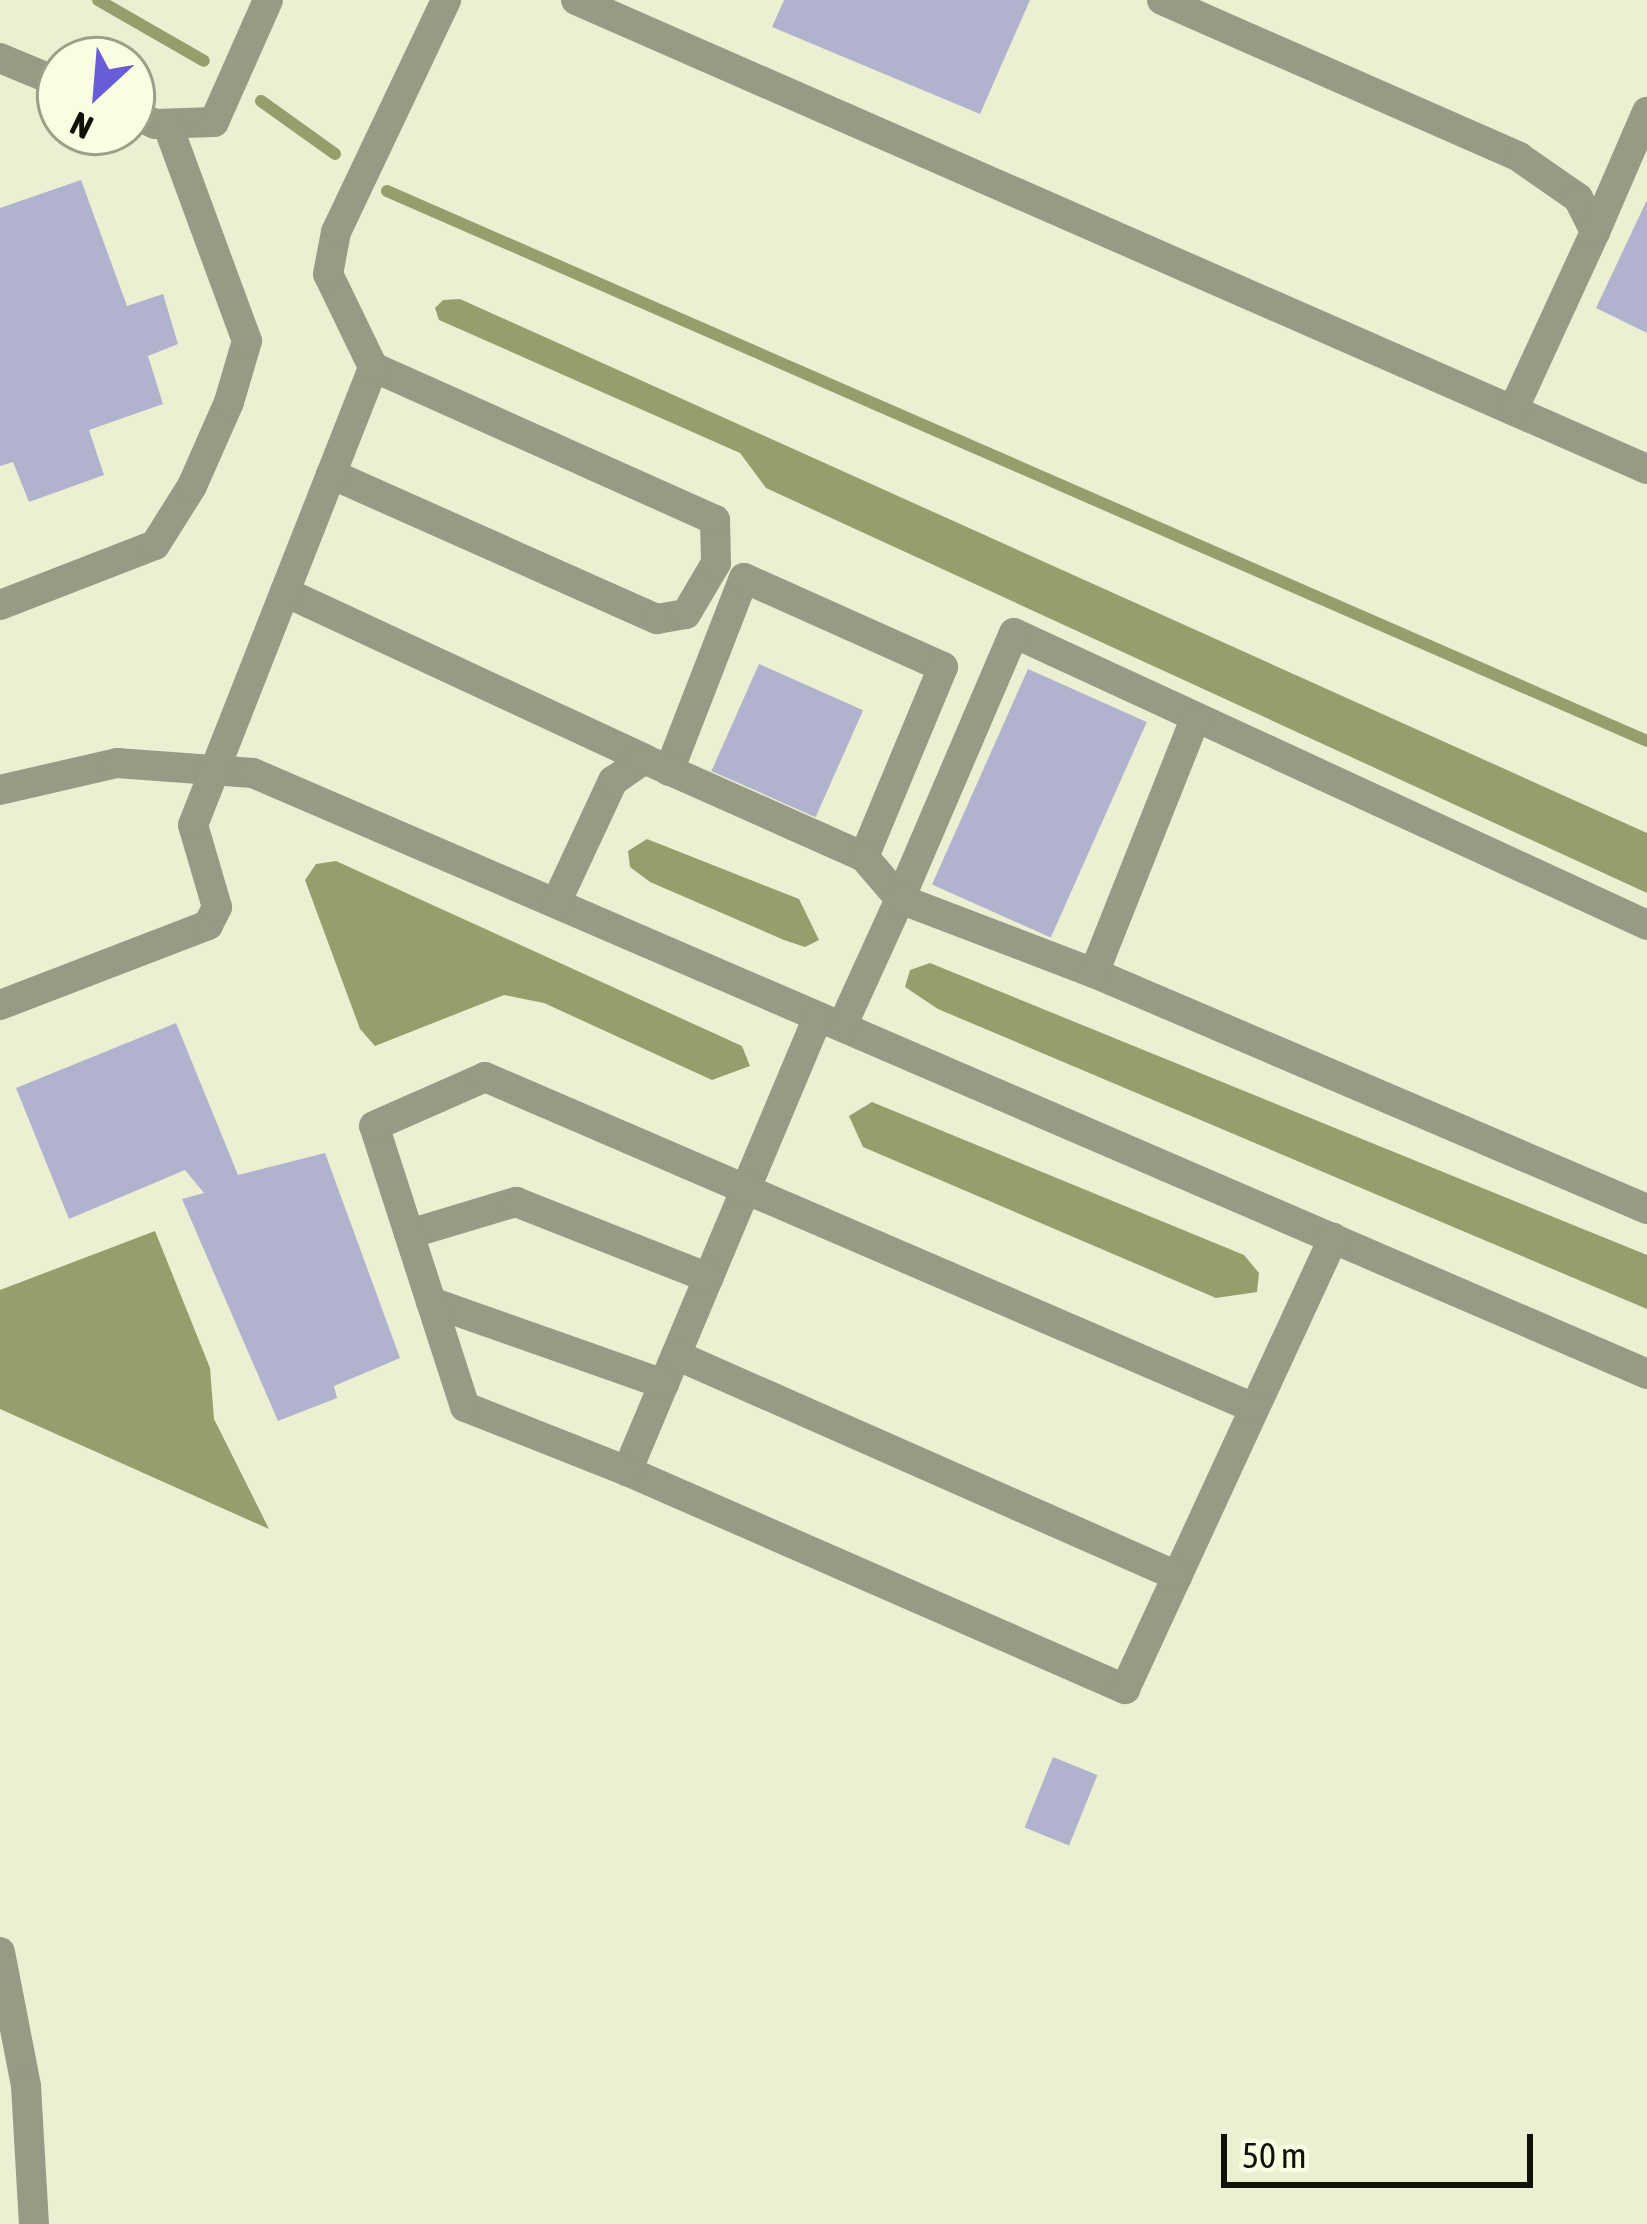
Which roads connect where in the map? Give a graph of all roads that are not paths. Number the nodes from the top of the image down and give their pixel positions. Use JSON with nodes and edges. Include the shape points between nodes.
{"nodes":[{"id":1,"x":268,"y":0,"type":"edge"},
{"id":2,"x":446,"y":0,"type":"edge"},
{"id":3,"x":1162,"y":0,"type":"edge"},
{"id":4,"x":583,"y":1,"type":"edge"},
{"id":5,"x":0,"y":58,"type":"edge"},
{"id":6,"x":36,"y":73,"type":"edge"},
{"id":7,"x":1647,"y":112,"type":"edge"},
{"id":8,"x":156,"y":121,"type":"edge"},
{"id":9,"x":167,"y":124,"type":"junction"},
{"id":10,"x":1595,"y":232,"type":"junction"},
{"id":11,"x":373,"y":367,"type":"junction"},
{"id":12,"x":1513,"y":410,"type":"junction"},
{"id":13,"x":1647,"y":469,"type":"edge"},
{"id":14,"x":331,"y":474,"type":"junction"},
{"id":15,"x":285,"y":592,"type":"junction"},
{"id":16,"x":0,"y":605,"type":"edge"},
{"id":17,"x":1195,"y":719,"type":"junction"},
{"id":18,"x":657,"y":765,"type":"junction"},
{"id":19,"x":215,"y":769,"type":"junction"},
{"id":20,"x":0,"y":790,"type":"edge"},
{"id":21,"x":864,"y":857,"type":"junction"},
{"id":22,"x":900,"y":898,"type":"junction"},
{"id":23,"x":556,"y":903,"type":"junction"},
{"id":24,"x":1647,"y":925,"type":"edge"},
{"id":25,"x":1094,"y":973,"type":"junction"},
{"id":26,"x":0,"y":1005,"type":"edge"},
{"id":27,"x":830,"y":1021,"type":"junction"},
{"id":28,"x":747,"y":1186,"type":"junction"},
{"id":29,"x":1647,"y":1209,"type":"edge"},
{"id":30,"x":409,"y":1234,"type":"junction"},
{"id":31,"x":1333,"y":1238,"type":"junction"},
{"id":32,"x":709,"y":1278,"type":"junction"},
{"id":33,"x":431,"y":1302,"type":"junction"},
{"id":34,"x":670,"y":1370,"type":"junction"},
{"id":35,"x":1647,"y":1374,"type":"edge"},
{"id":36,"x":1254,"y":1408,"type":"junction"},
{"id":37,"x":627,"y":1472,"type":"junction"},
{"id":38,"x":1177,"y":1576,"type":"junction"},
{"id":39,"x":0,"y":1952,"type":"edge"},
{"id":40,"x":34,"y":2224,"type":"edge"}],
"edges":[{"from":1,"to":9,"type":"street","via":[[214,122]]},
{"from":2,"to":11,"type":"street","via":[[336,232],[328,274]]},
{"from":3,"to":10,"type":"street","via":[[1519,157],[1578,198]]},
{"from":4,"to":12,"type":"street"},
{"from":5,"to":6,"type":"street"},
{"from":7,"to":10,"type":"street"},
{"from":8,"to":9,"type":"street"},
{"from":9,"to":16,"type":"street","via":[[247,341],[229,402],[192,486],[155,544]]},
{"from":10,"to":12,"type":"street"},
{"from":11,"to":14,"type":"street"},
{"from":11,"to":14,"type":"street","via":[[715,520],[716,562],[686,614],[657,620]]},
{"from":12,"to":13,"type":"street"},
{"from":14,"to":15,"type":"street"},
{"from":15,"to":18,"type":"street"},
{"from":15,"to":19,"type":"street"},
{"from":17,"to":22,"type":"street","via":[[1014,633]]},
{"from":17,"to":24,"type":"street"},
{"from":17,"to":25,"type":"street"},
{"from":18,"to":21,"type":"street"},
{"from":18,"to":21,"type":"street","via":[[744,578],[943,667]]},
{"from":18,"to":23,"type":"street","via":[[614,781]]},
{"from":19,"to":20,"type":"street","via":[[117,763]]},
{"from":19,"to":23,"type":"street","via":[[254,773]]},
{"from":19,"to":26,"type":"street","via":[[193,825],[217,907],[208,925]]},
{"from":21,"to":22,"type":"street"},
{"from":22,"to":25,"type":"street"},
{"from":22,"to":27,"type":"street"},
{"from":23,"to":27,"type":"street"},
{"from":25,"to":29,"type":"street"},
{"from":27,"to":28,"type":"street"},
{"from":27,"to":31,"type":"street"},
{"from":28,"to":30,"type":"street","via":[[485,1077],[374,1126]]},
{"from":28,"to":32,"type":"street"},
{"from":28,"to":36,"type":"street"},
{"from":30,"to":32,"type":"street","via":[[516,1202]]},
{"from":30,"to":33,"type":"street"},
{"from":31,"to":35,"type":"street"},
{"from":31,"to":36,"type":"street"},
{"from":32,"to":34,"type":"street"},
{"from":33,"to":34,"type":"street"},
{"from":33,"to":37,"type":"street","via":[[465,1407]]},
{"from":34,"to":37,"type":"street"},
{"from":34,"to":38,"type":"street"},
{"from":36,"to":38,"type":"street"},
{"from":37,"to":38,"type":"street","via":[[1125,1688]]},
{"from":39,"to":40,"type":"street","via":[[26,2086]]}]}
